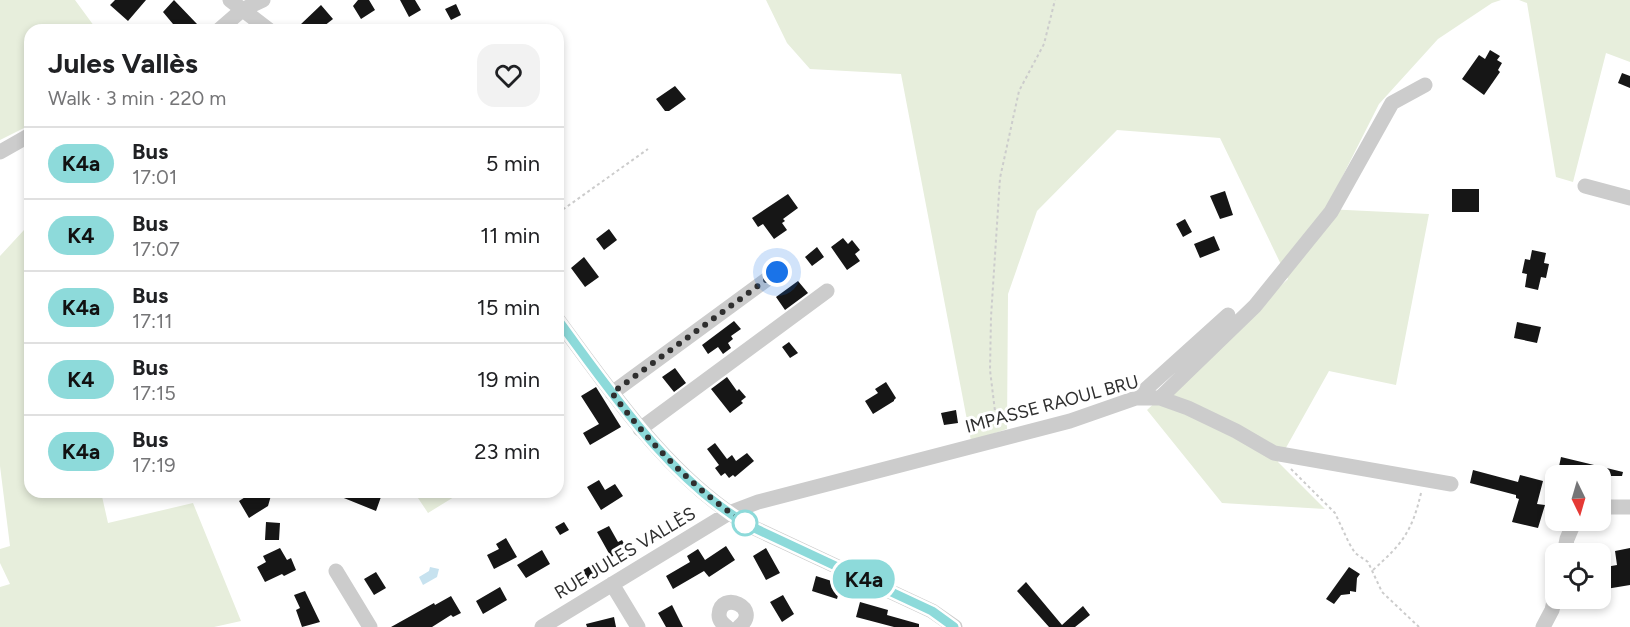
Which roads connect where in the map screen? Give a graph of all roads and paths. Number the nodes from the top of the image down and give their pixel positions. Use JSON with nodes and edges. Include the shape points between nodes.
{"nodes":[{"id":1,"x":230,"y":0,"type":"edge"},
{"id":2,"x":263,"y":0,"type":"edge"},
{"id":3,"x":1055,"y":0,"type":"edge"},
{"id":4,"x":242,"y":10,"type":"junction"},
{"id":5,"x":226,"y":24,"type":"edge"},
{"id":6,"x":261,"y":24,"type":"edge"},
{"id":7,"x":1425,"y":85,"type":"dead end"},
{"id":8,"x":24,"y":138,"type":"edge"},
{"id":9,"x":648,"y":149,"type":"dead end"},
{"id":10,"x":0,"y":152,"type":"edge"},
{"id":11,"x":1585,"y":186,"type":"dead end"},
{"id":12,"x":1630,"y":198,"type":"edge"},
{"id":13,"x":564,"y":209,"type":"edge"},
{"id":14,"x":777,"y":272,"type":"dead end"},
{"id":15,"x":827,"y":291,"type":"dead end"},
{"id":16,"x":1228,"y":315,"type":"dead end"},
{"id":17,"x":564,"y":328,"type":"edge"},
{"id":18,"x":612,"y":393,"type":"junction"},
{"id":19,"x":1136,"y":398,"type":"junction"},
{"id":20,"x":1160,"y":398,"type":"junction"},
{"id":21,"x":640,"y":429,"type":"junction"},
{"id":22,"x":999,"y":439,"type":"junction"},
{"id":23,"x":1274,"y":453,"type":"junction"},
{"id":24,"x":1424,"y":479,"type":"junction"},
{"id":25,"x":1451,"y":484,"type":"dead end"},
{"id":26,"x":1611,"y":507,"type":"edge"},
{"id":27,"x":1630,"y":507,"type":"edge"},
{"id":28,"x":729,"y":513,"type":"junction"},
{"id":29,"x":1373,"y":570,"type":"junction"},
{"id":30,"x":336,"y":571,"type":"dead end"},
{"id":31,"x":612,"y":584,"type":"junction"},
{"id":32,"x":1552,"y":609,"type":"edge"},
{"id":33,"x":370,"y":627,"type":"edge"},
{"id":34,"x":542,"y":627,"type":"edge"},
{"id":35,"x":638,"y":627,"type":"edge"},
{"id":36,"x":727,"y":627,"type":"edge"},
{"id":37,"x":739,"y":627,"type":"edge"},
{"id":38,"x":955,"y":627,"type":"edge"},
{"id":39,"x":1419,"y":627,"type":"edge"},
{"id":40,"x":1543,"y":627,"type":"edge"}],
"edges":[{"from":1,"to":4,"type":"street"},
{"from":2,"to":4,"type":"street"},
{"from":3,"to":22,"type":"path","via":[[1044,44],[1019,91],[1000,178],[990,370]]},
{"from":4,"to":5,"type":"street"},
{"from":4,"to":6,"type":"street"},
{"from":7,"to":20,"type":"street","name":"IMPASSE RAOUL BRU","via":[[1392,103],[1331,212],[1255,306]]},
{"from":8,"to":10,"type":"street"},
{"from":9,"to":13,"type":"path"},
{"from":11,"to":12,"type":"street"},
{"from":14,"to":18,"type":"street"},
{"from":15,"to":21,"type":"street"},
{"from":16,"to":19,"type":"street"},
{"from":17,"to":18,"type":"street"},
{"from":18,"to":21,"type":"street"},
{"from":19,"to":20,"type":"street","name":"IMPASSE RAOUL BRU"},
{"from":19,"to":22,"type":"street","name":"IMPASSE RAOUL BRU","via":[[1070,421]]},
{"from":20,"to":23,"type":"street","via":[[1218,422]]},
{"from":21,"to":28,"type":"street"},
{"from":22,"to":28,"type":"street","name":"IMPASSE RAOUL BRU"},
{"from":23,"to":24,"type":"street"},
{"from":23,"to":29,"type":"path","via":[[1335,513],[1355,553]]},
{"from":24,"to":25,"type":"street"},
{"from":24,"to":29,"type":"path","via":[[1415,518],[1403,541]]},
{"from":26,"to":27,"type":"street"},
{"from":28,"to":31,"type":"street","name":"RUE JULES VALLÈS"},
{"from":28,"to":38,"type":"street","via":[[932,611]]},
{"from":29,"to":39,"type":"path","via":[[1382,592]]},
{"from":30,"to":33,"type":"street"},
{"from":31,"to":34,"type":"street","name":"RUE JULES VALLÈS"},
{"from":31,"to":35,"type":"street"},
{"from":32,"to":40,"type":"street"},
{"from":36,"to":37,"type":"street","via":[[720,620],[720,612],[732,602],[740,604],[746,612]]}]}
